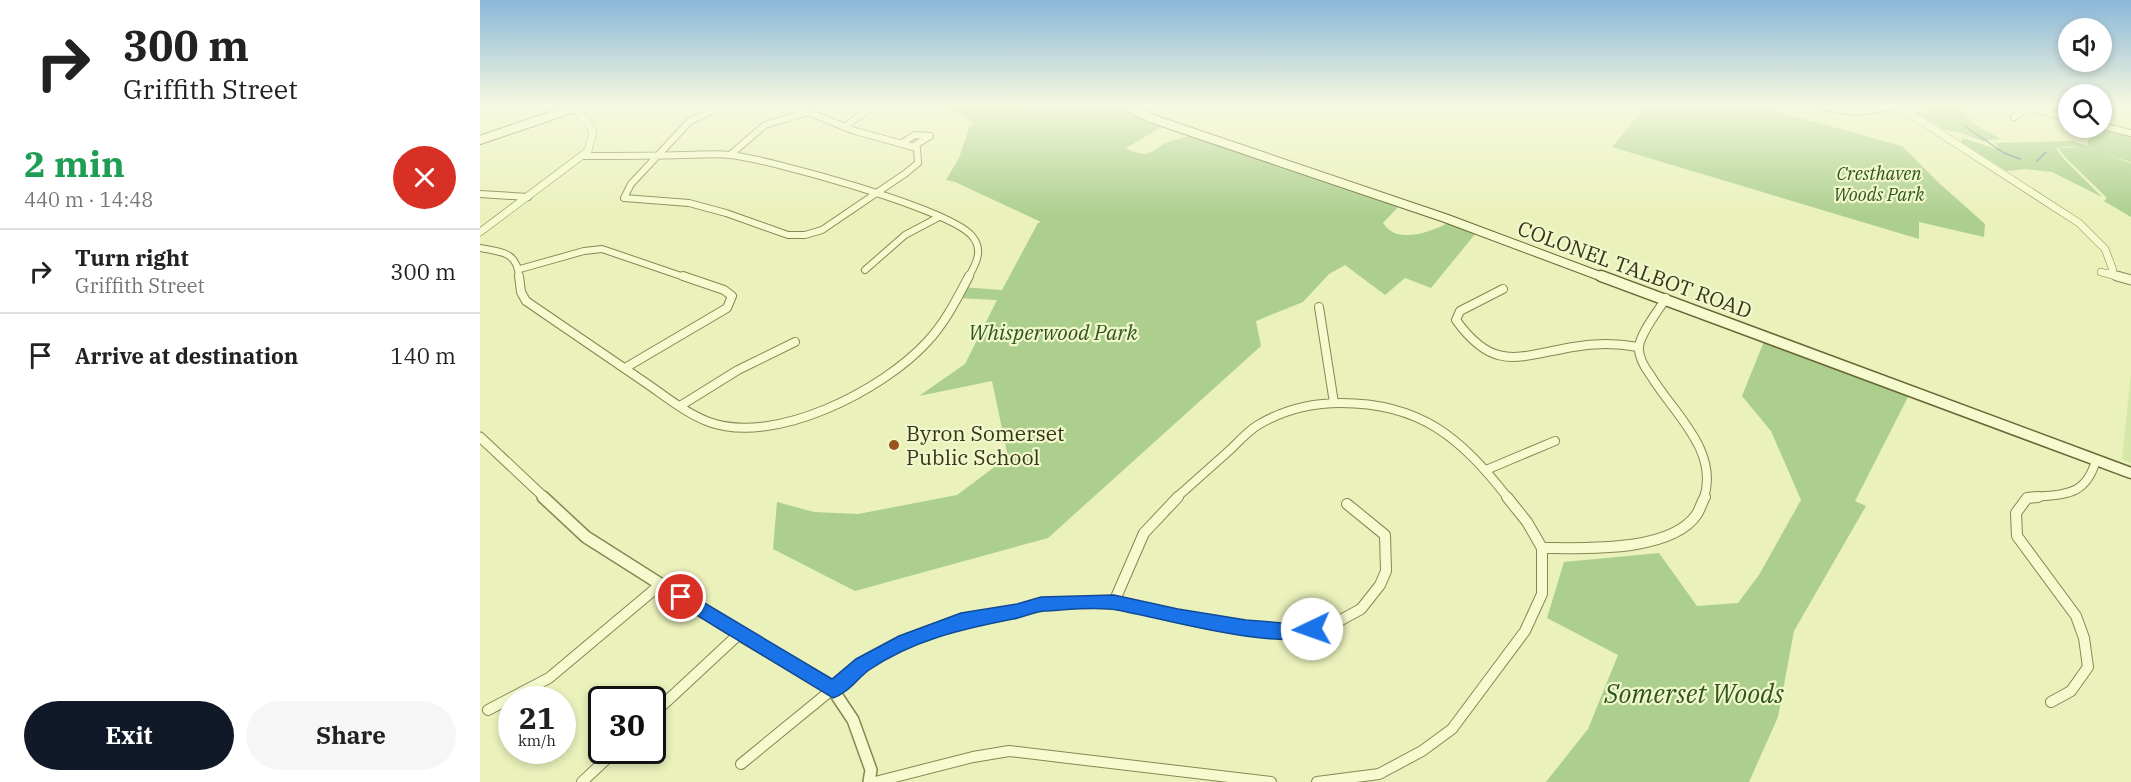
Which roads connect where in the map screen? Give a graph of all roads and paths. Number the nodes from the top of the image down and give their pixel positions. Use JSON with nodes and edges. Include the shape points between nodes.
{"nodes":[{"id":1,"x":593,"y":142,"type":"edge"},
{"id":2,"x":670,"y":142,"type":"edge"},
{"id":3,"x":745,"y":142,"type":"edge"},
{"id":4,"x":922,"y":142,"type":"edge"},
{"id":5,"x":1222,"y":142,"type":"edge"},
{"id":6,"x":1955,"y":142,"type":"edge"},
{"id":7,"x":902,"y":143,"type":"edge"},
{"id":8,"x":912,"y":147,"type":"junction"},
{"id":9,"x":658,"y":155,"type":"junction"},
{"id":10,"x":730,"y":155,"type":"junction"},
{"id":11,"x":583,"y":156,"type":"junction"},
{"id":12,"x":875,"y":193,"type":"junction"},
{"id":13,"x":480,"y":194,"type":"edge"},
{"id":14,"x":528,"y":197,"type":"junction"},
{"id":15,"x":939,"y":217,"type":"junction"},
{"id":16,"x":480,"y":232,"type":"edge"},
{"id":17,"x":480,"y":248,"type":"edge"},
{"id":18,"x":520,"y":269,"type":"junction"},
{"id":19,"x":865,"y":270,"type":"dead end"},
{"id":20,"x":2131,"y":280,"type":"edge"},
{"id":21,"x":1503,"y":289,"type":"dead end"},
{"id":22,"x":1666,"y":298,"type":"junction"},
{"id":23,"x":1319,"y":307,"type":"dead end"},
{"id":24,"x":795,"y":342,"type":"dead end"},
{"id":25,"x":1638,"y":347,"type":"junction"},
{"id":26,"x":625,"y":369,"type":"junction"},
{"id":27,"x":1334,"y":403,"type":"junction"},
{"id":28,"x":680,"y":406,"type":"junction"},
{"id":29,"x":480,"y":437,"type":"edge"},
{"id":30,"x":1555,"y":441,"type":"dead end"},
{"id":31,"x":2096,"y":460,"type":"junction"},
{"id":32,"x":1486,"y":470,"type":"junction"},
{"id":33,"x":2131,"y":473,"type":"edge"},
{"id":34,"x":1347,"y":504,"type":"dead end"},
{"id":35,"x":1542,"y":548,"type":"junction"},
{"id":36,"x":661,"y":584,"type":"junction"},
{"id":37,"x":1114,"y":602,"type":"junction"},
{"id":38,"x":739,"y":634,"type":"junction"},
{"id":39,"x":833,"y":690,"type":"junction"},
{"id":40,"x":2051,"y":702,"type":"dead end"},
{"id":41,"x":666,"y":703,"type":"edge"},
{"id":42,"x":488,"y":710,"type":"dead end"},
{"id":43,"x":601,"y":764,"type":"edge"},
{"id":44,"x":741,"y":764,"type":"dead end"},
{"id":45,"x":582,"y":782,"type":"edge"},
{"id":46,"x":869,"y":782,"type":"edge"},
{"id":47,"x":875,"y":782,"type":"edge"},
{"id":48,"x":1271,"y":782,"type":"edge"},
{"id":49,"x":1317,"y":782,"type":"edge"}],
"edges":[{"from":1,"to":11,"type":"street"},
{"from":2,"to":9,"type":"street"},
{"from":3,"to":10,"type":"street"},
{"from":4,"to":8,"type":"street"},
{"from":5,"to":22,"type":"main road","name":"COLONEL TALBOT ROAD"},
{"from":6,"to":20,"type":"street","via":[[2079,223],[2104,244],[2113,270],[2105,273]]},
{"from":7,"to":8,"type":"street"},
{"from":8,"to":12,"type":"street","via":[[917,148],[918,163]]},
{"from":9,"to":10,"type":"street"},
{"from":9,"to":11,"type":"street"},
{"from":9,"to":12,"type":"street","via":[[631,184],[624,198],[691,203],[788,235],[822,230]]},
{"from":10,"to":12,"type":"street"},
{"from":11,"to":14,"type":"street"},
{"from":12,"to":15,"type":"street"},
{"from":13,"to":14,"type":"street"},
{"from":14,"to":16,"type":"street"},
{"from":15,"to":19,"type":"street","via":[[906,235]]},
{"from":15,"to":28,"type":"street","via":[[972,236],[978,247],[978,260],[938,328],[895,369],[837,403],[782,423],[720,425]]},
{"from":17,"to":18,"type":"street","via":[[508,254]]},
{"from":18,"to":26,"type":"street","via":[[520,294],[526,302]]},
{"from":18,"to":26,"type":"street","via":[[602,249],[732,296],[727,308],[713,318]]},
{"from":21,"to":25,"type":"street","via":[[1460,311],[1456,320],[1463,331],[1493,353],[1513,359],[1581,345]]},
{"from":22,"to":25,"type":"street"},
{"from":22,"to":31,"type":"main road","name":"COLONEL TALBOT ROAD"},
{"from":23,"to":27,"type":"street"},
{"from":24,"to":28,"type":"street"},
{"from":25,"to":35,"type":"street","via":[[1646,370],[1687,426],[1706,460],[1704,502],[1682,529],[1642,544]]},
{"from":26,"to":28,"type":"street"},
{"from":27,"to":32,"type":"street","via":[[1366,403],[1408,412],[1451,436]]},
{"from":27,"to":37,"type":"street","via":[[1281,413],[1248,433],[1144,533]]},
{"from":29,"to":36,"type":"street","via":[[586,537]]},
{"from":30,"to":32,"type":"street"},
{"from":31,"to":33,"type":"main road","name":"COLONEL TALBOT ROAD"},
{"from":31,"to":40,"type":"street","via":[[2094,474],[2083,488],[2027,498],[2016,513],[2017,536],[2076,616],[2084,638],[2088,667],[2071,691]]},
{"from":32,"to":35,"type":"street"},
{"from":34,"to":37,"type":"street","via":[[1385,535],[1386,571],[1372,598],[1330,627],[1295,632],[1246,627]]},
{"from":35,"to":49,"type":"street","via":[[1542,594],[1525,631],[1452,729],[1422,752],[1379,774]]},
{"from":36,"to":38,"type":"street"},
{"from":36,"to":42,"type":"street","via":[[549,678]]},
{"from":37,"to":39,"type":"street","via":[[1041,604],[961,621],[905,641],[862,665]]},
{"from":38,"to":39,"type":"street"},
{"from":38,"to":41,"type":"street"},
{"from":39,"to":44,"type":"street"},
{"from":39,"to":46,"type":"street","via":[[853,720],[870,770]]},
{"from":43,"to":45,"type":"street"},
{"from":47,"to":48,"type":"street","via":[[1009,751]]}]}
